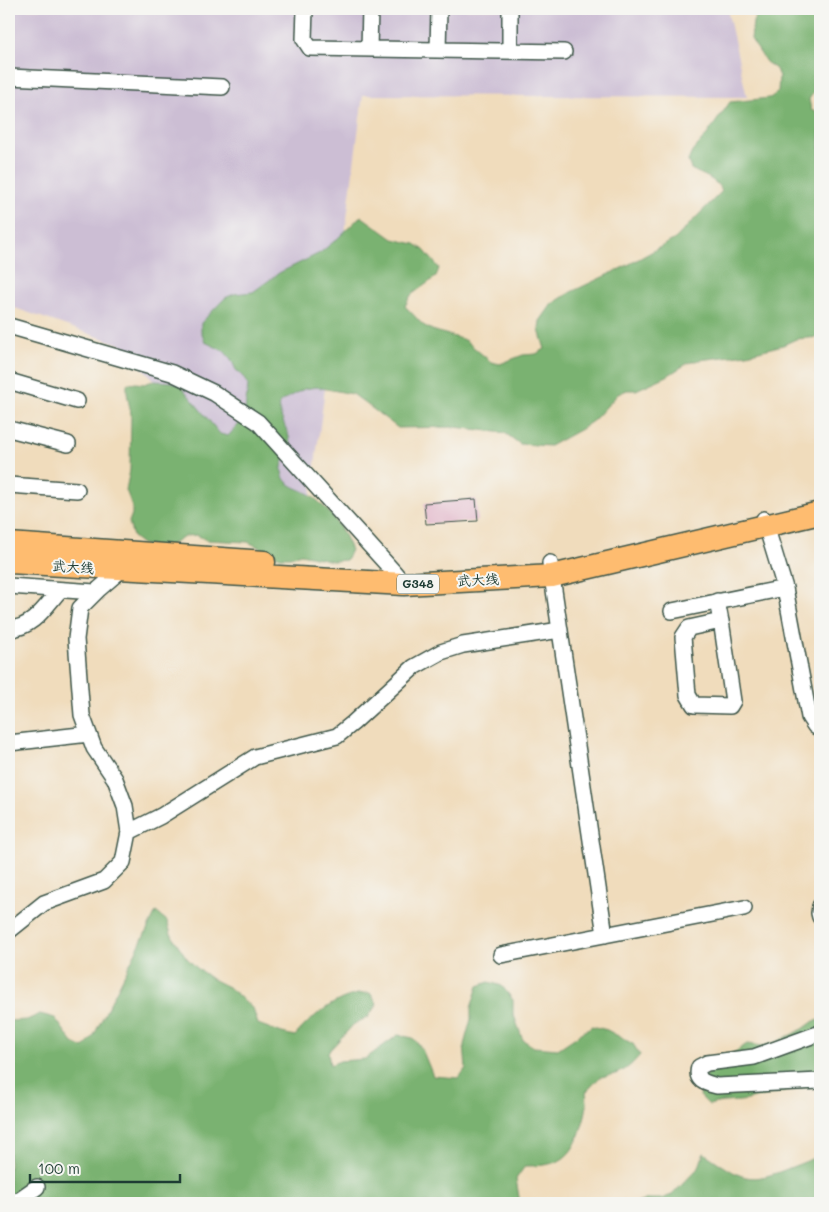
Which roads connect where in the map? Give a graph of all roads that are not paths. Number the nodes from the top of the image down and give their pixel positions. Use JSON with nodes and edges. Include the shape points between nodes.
{"nodes":[{"id":1,"x":305,"y":9,"type":"edge"},
{"id":2,"x":370,"y":9,"type":"edge"},
{"id":3,"x":438,"y":9,"type":"edge"},
{"id":4,"x":510,"y":9,"type":"edge"},
{"id":5,"x":369,"y":49,"type":"junction"},
{"id":6,"x":438,"y":50,"type":"junction"},
{"id":7,"x":510,"y":51,"type":"junction"},
{"id":8,"x":564,"y":52,"type":"dead end"},
{"id":9,"x":9,"y":77,"type":"edge"},
{"id":10,"x":222,"y":87,"type":"dead end"},
{"id":11,"x":9,"y":326,"type":"edge"},
{"id":12,"x":9,"y":381,"type":"edge"},
{"id":13,"x":76,"y":402,"type":"dead end"},
{"id":14,"x":9,"y":429,"type":"edge"},
{"id":15,"x":68,"y":444,"type":"dead end"},
{"id":16,"x":9,"y":485,"type":"edge"},
{"id":17,"x":77,"y":490,"type":"dead end"},
{"id":18,"x":820,"y":503,"type":"edge"},
{"id":19,"x":820,"y":513,"type":"edge"},
{"id":20,"x":766,"y":522,"type":"junction"},
{"id":21,"x":9,"y":544,"type":"edge"},
{"id":22,"x":9,"y":562,"type":"edge"},
{"id":23,"x":121,"y":570,"type":"junction"},
{"id":24,"x":551,"y":570,"type":"junction"},
{"id":25,"x":398,"y":578,"type":"junction"},
{"id":26,"x":9,"y":586,"type":"edge"},
{"id":27,"x":785,"y":588,"type":"junction"},
{"id":28,"x":60,"y":590,"type":"junction"},
{"id":29,"x":95,"y":592,"type":"junction"},
{"id":30,"x":717,"y":601,"type":"junction"},
{"id":31,"x":721,"y":621,"type":"junction"},
{"id":32,"x":9,"y":629,"type":"edge"},
{"id":33,"x":560,"y":630,"type":"junction"},
{"id":34,"x":686,"y":632,"type":"junction"},
{"id":35,"x":820,"y":729,"type":"edge"},
{"id":36,"x":89,"y":734,"type":"junction"},
{"id":37,"x":9,"y":743,"type":"edge"},
{"id":38,"x":129,"y":832,"type":"junction"},
{"id":39,"x":820,"y":906,"type":"edge"},
{"id":40,"x":744,"y":908,"type":"dead end"},
{"id":41,"x":820,"y":917,"type":"edge"},
{"id":42,"x":9,"y":931,"type":"edge"},
{"id":43,"x":605,"y":935,"type":"junction"},
{"id":44,"x":501,"y":955,"type":"dead end"},
{"id":45,"x":820,"y":1033,"type":"edge"},
{"id":46,"x":820,"y":1081,"type":"edge"},
{"id":47,"x":37,"y":1187,"type":"dead end"},
{"id":48,"x":14,"y":1203,"type":"edge"}],
"edges":[{"from":1,"to":5,"type":"street","via":[[304,39],[310,48]]},
{"from":2,"to":5,"type":"street"},
{"from":3,"to":6,"type":"street"},
{"from":4,"to":7,"type":"street"},
{"from":5,"to":6,"type":"street"},
{"from":6,"to":7,"type":"street"},
{"from":7,"to":8,"type":"street"},
{"from":9,"to":10,"type":"street"},
{"from":11,"to":25,"type":"street","via":[[172,373],[214,393],[258,422]]},
{"from":12,"to":13,"type":"street"},
{"from":14,"to":15,"type":"street"},
{"from":16,"to":17,"type":"street"},
{"from":18,"to":20,"type":"highway","name":"武大线","number":"G348"},
{"from":19,"to":20,"type":"highway","name":"武大线","number":"G348"},
{"from":20,"to":24,"type":"highway","name":"武大线","number":"G348"},
{"from":20,"to":27,"type":"street"},
{"from":21,"to":25,"type":"highway","name":"武大线","number":"G348"},
{"from":22,"to":23,"type":"highway","name":"武大线","number":"G348"},
{"from":23,"to":25,"type":"highway","name":"武大线","number":"G348"},
{"from":23,"to":29,"type":"street"},
{"from":24,"to":25,"type":"highway","name":"武大线","number":"G348"},
{"from":24,"to":33,"type":"street"},
{"from":26,"to":28,"type":"street"},
{"from":27,"to":30,"type":"street"},
{"from":27,"to":35,"type":"street","via":[[809,717]]},
{"from":28,"to":29,"type":"street"},
{"from":28,"to":32,"type":"street","via":[[31,622]]},
{"from":29,"to":36,"type":"street","via":[[80,608],[76,639],[82,716]]},
{"from":30,"to":31,"type":"street"},
{"from":30,"to":34,"type":"street","via":[[677,610]]},
{"from":31,"to":34,"type":"street","via":[[689,628]]},
{"from":31,"to":34,"type":"street","via":[[733,701],[730,706],[694,705],[688,695],[683,637]]},
{"from":33,"to":38,"type":"street","via":[[463,645],[441,652],[414,667],[337,736],[255,757],[161,816]]},
{"from":33,"to":43,"type":"street"},
{"from":36,"to":37,"type":"street"},
{"from":36,"to":38,"type":"street","via":[[94,748],[115,779],[126,806]]},
{"from":38,"to":42,"type":"street","via":[[123,862],[104,881],[44,904]]},
{"from":39,"to":41,"type":"street"},
{"from":40,"to":43,"type":"street"},
{"from":43,"to":44,"type":"street"},
{"from":45,"to":46,"type":"street","via":[[754,1057],[707,1063],[699,1067],[697,1073],[703,1083],[716,1086]]},
{"from":47,"to":48,"type":"street"}]}
